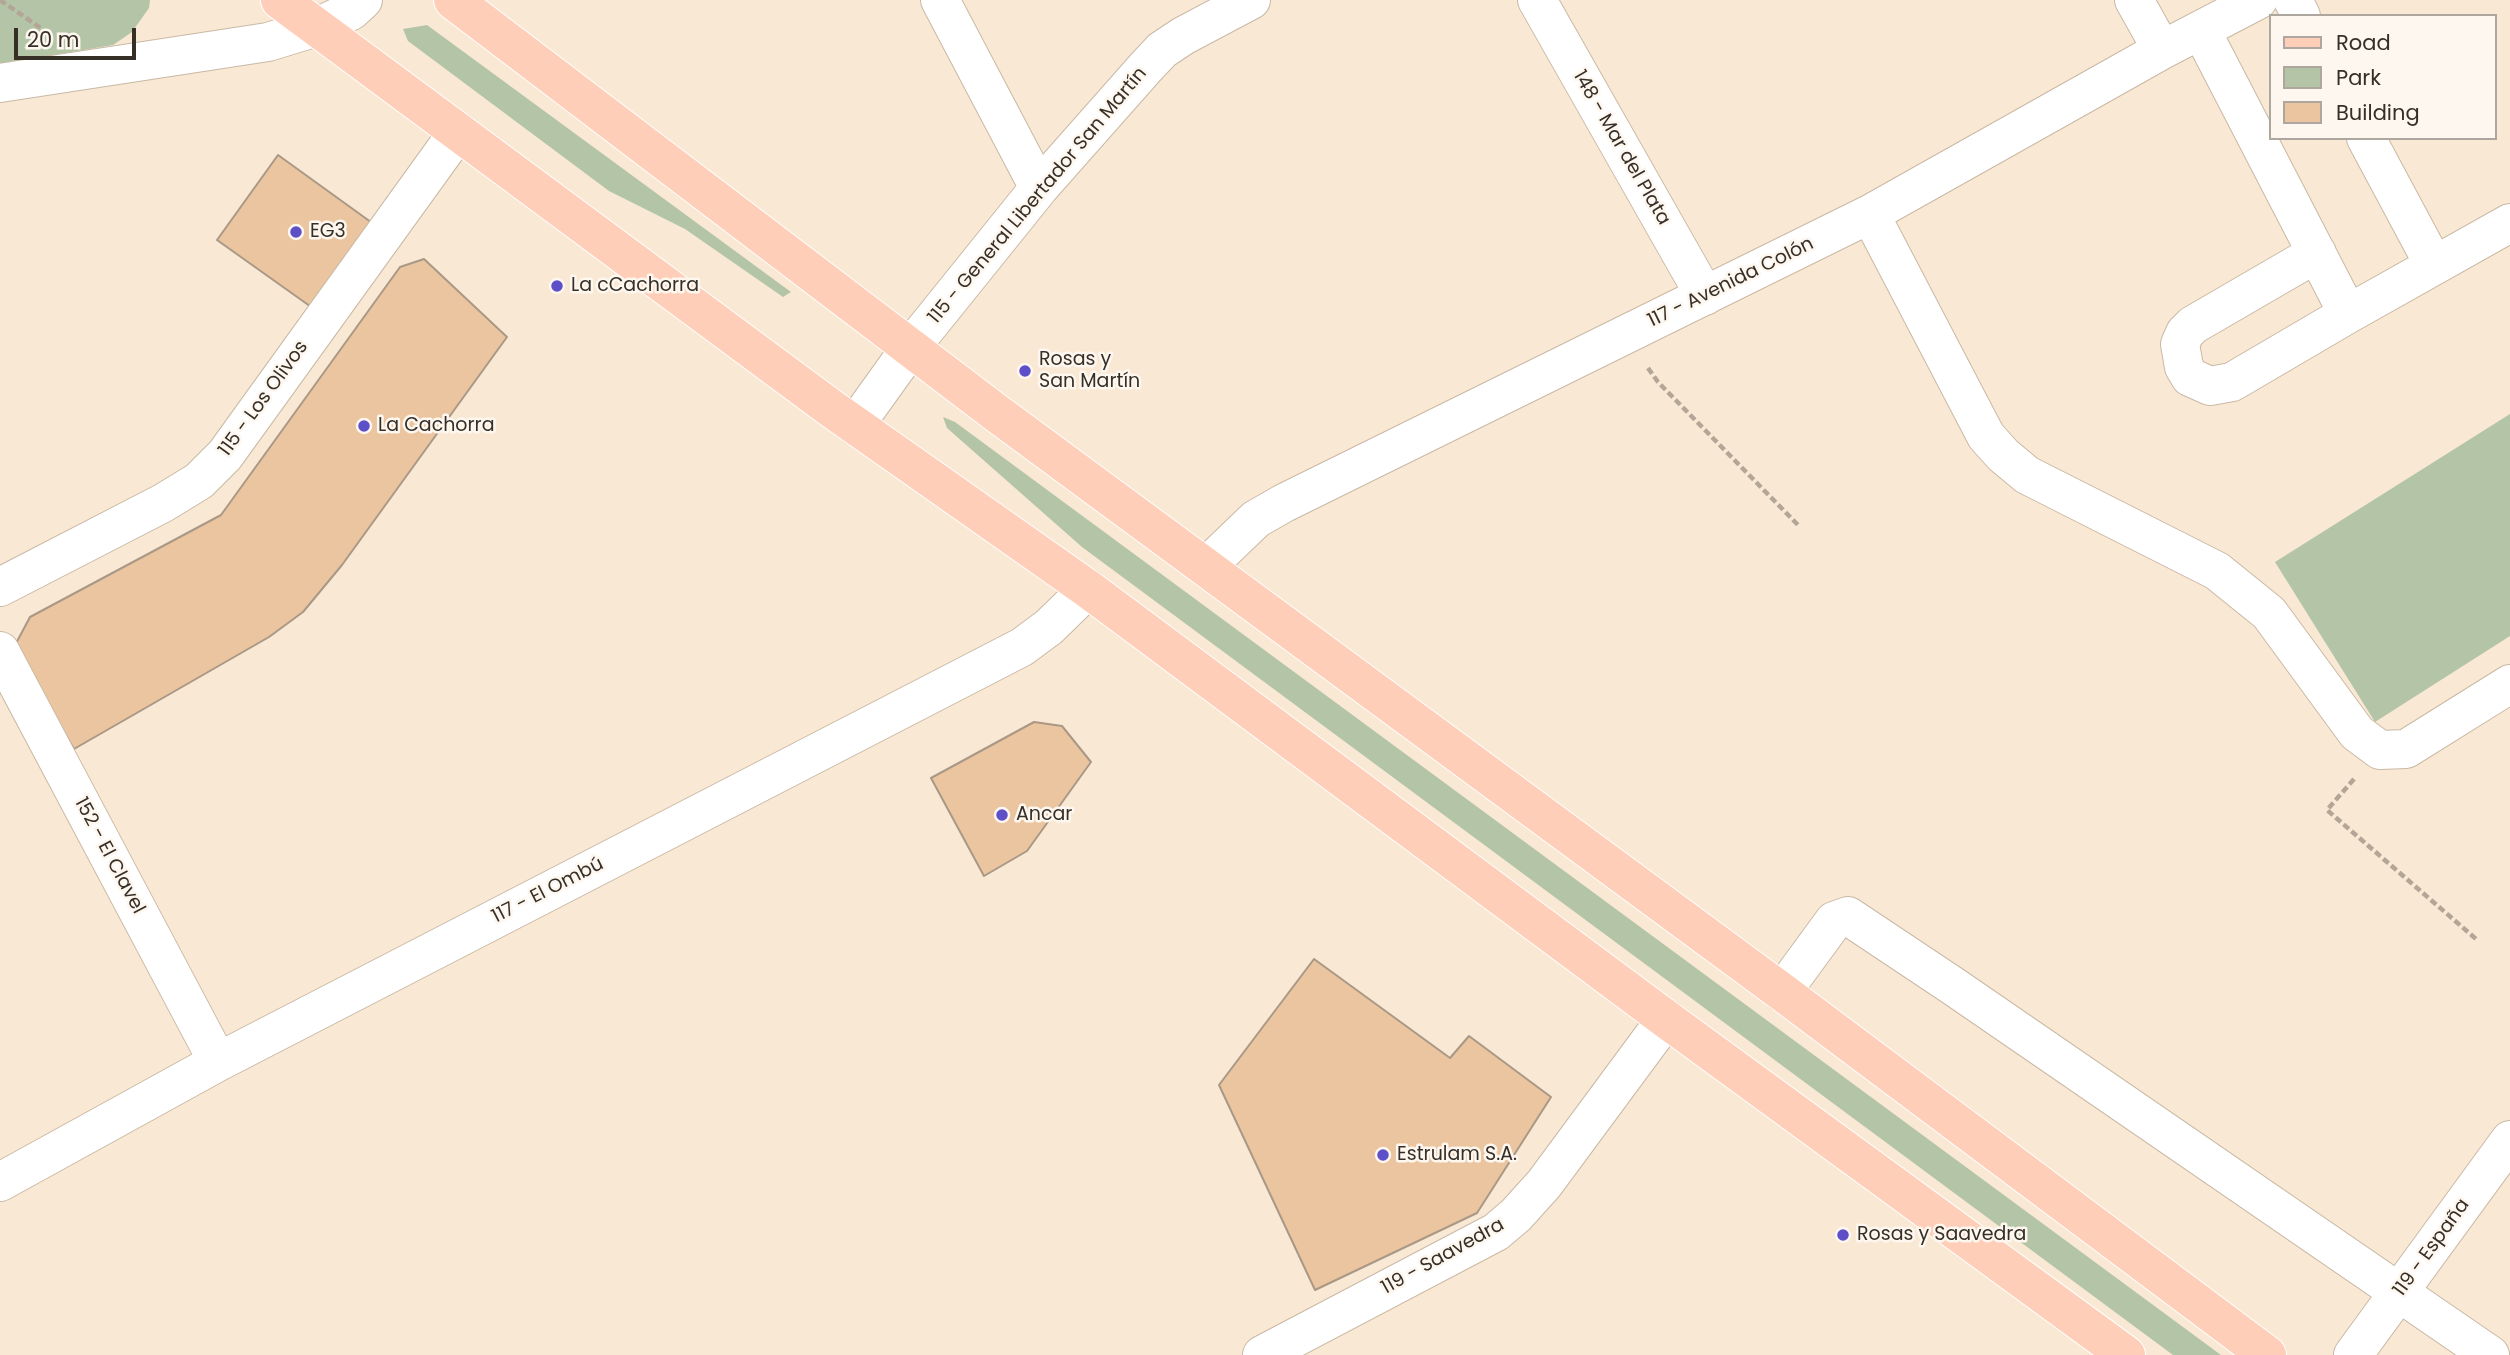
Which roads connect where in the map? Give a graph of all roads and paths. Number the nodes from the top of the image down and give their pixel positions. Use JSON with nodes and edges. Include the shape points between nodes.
{"nodes":[{"id":1,"x":281,"y":0,"type":"edge"},
{"id":2,"x":363,"y":0,"type":"edge"},
{"id":3,"x":453,"y":0,"type":"edge"},
{"id":4,"x":940,"y":0,"type":"edge"},
{"id":5,"x":1251,"y":0,"type":"edge"},
{"id":6,"x":1537,"y":0,"type":"edge"},
{"id":7,"x":2134,"y":0,"type":"edge"},
{"id":8,"x":2258,"y":0,"type":"edge"},
{"id":9,"x":317,"y":27,"type":"junction"},
{"id":10,"x":2201,"y":30,"type":"junction"},
{"id":11,"x":2161,"y":50,"type":"junction"},
{"id":12,"x":0,"y":83,"type":"edge"},
{"id":13,"x":458,"y":132,"type":"junction"},
{"id":14,"x":2368,"y":140,"type":"edge"},
{"id":15,"x":1039,"y":188,"type":"junction"},
{"id":16,"x":1870,"y":214,"type":"junction"},
{"id":17,"x":2510,"y":223,"type":"edge"},
{"id":18,"x":2317,"y":253,"type":"junction"},
{"id":19,"x":2434,"y":265,"type":"junction"},
{"id":20,"x":1705,"y":296,"type":"junction"},
{"id":21,"x":2348,"y":314,"type":"junction"},
{"id":22,"x":1627,"y":335,"type":"junction"},
{"id":23,"x":911,"y":347,"type":"junction"},
{"id":24,"x":855,"y":425,"type":"junction"},
{"id":25,"x":1798,"y":525,"type":"dead end"},
{"id":26,"x":1206,"y":566,"type":"junction"},
{"id":27,"x":0,"y":587,"type":"edge"},
{"id":28,"x":1088,"y":589,"type":"junction"},
{"id":29,"x":0,"y":651,"type":"edge"},
{"id":30,"x":2510,"y":684,"type":"edge"},
{"id":31,"x":2380,"y":750,"type":"junction"},
{"id":32,"x":2476,"y":939,"type":"dead end"},
{"id":33,"x":1782,"y":992,"type":"junction"},
{"id":34,"x":1666,"y":1019,"type":"junction"},
{"id":35,"x":218,"y":1062,"type":"junction"},
{"id":36,"x":2510,"y":1140,"type":"edge"},
{"id":37,"x":0,"y":1182,"type":"edge"},
{"id":38,"x":2399,"y":1293,"type":"junction"},
{"id":39,"x":1262,"y":1355,"type":"edge"},
{"id":40,"x":2126,"y":1355,"type":"edge"},
{"id":41,"x":2267,"y":1355,"type":"edge"},
{"id":42,"x":2353,"y":1355,"type":"edge"},
{"id":43,"x":2490,"y":1355,"type":"edge"}],
"edges":[{"from":1,"to":9,"type":"main road"},
{"from":2,"to":9,"type":"street"},
{"from":3,"to":23,"type":"main road"},
{"from":4,"to":15,"type":"street"},
{"from":5,"to":15,"type":"street","name":"115 - General Libertador San Martín","via":[[1162,50]]},
{"from":6,"to":20,"type":"street","name":"148 - Mar del Plata"},
{"from":7,"to":11,"type":"street"},
{"from":8,"to":10,"type":"street","name":"117 - Avenida Colón"},
{"from":9,"to":12,"type":"street","via":[[268,42]]},
{"from":9,"to":13,"type":"main road"},
{"from":10,"to":11,"type":"street","name":"117 - Avenida Colón"},
{"from":10,"to":18,"type":"street"},
{"from":11,"to":16,"type":"street","name":"117 - Avenida Colón"},
{"from":13,"to":24,"type":"main road"},
{"from":13,"to":27,"type":"street","name":"115 - Los Olivos","via":[[225,456],[199,481],[163,503]]},
{"from":14,"to":19,"type":"street"},
{"from":15,"to":23,"type":"street","name":"115 - General Libertador San Martín"},
{"from":16,"to":20,"type":"street","name":"117 - Avenida Colón"},
{"from":16,"to":31,"type":"street","via":[[1986,436],[2003,455],[2027,475],[2217,570],[2269,612],[2357,733]]},
{"from":17,"to":19,"type":"street"},
{"from":18,"to":21,"type":"street"},
{"from":18,"to":21,"type":"street","via":[[2193,324],[2180,344],[2183,367],[2199,383],[2221,386]]},
{"from":19,"to":21,"type":"street"},
{"from":20,"to":22,"type":"street","name":"117 - Avenida Colón"},
{"from":22,"to":25,"type":"path","via":[[1658,382]]},
{"from":22,"to":26,"type":"street","name":"117 - Avenida Colón","via":[[1284,503],[1256,519]]},
{"from":23,"to":24,"type":"street","name":"115 - General Libertador San Martín"},
{"from":23,"to":26,"type":"main road"},
{"from":24,"to":28,"type":"main road"},
{"from":26,"to":33,"type":"main road"},
{"from":28,"to":34,"type":"main road"},
{"from":28,"to":35,"type":"street","name":"117 - El Ombú","via":[[1022,647]]},
{"from":29,"to":35,"type":"street","name":"152 - El Clavel"},
{"from":30,"to":31,"type":"street","via":[[2406,749]]},
{"from":31,"to":32,"type":"path","via":[[2327,810]]},
{"from":33,"to":38,"type":"street","via":[[1834,921],[1848,916]]},
{"from":33,"to":41,"type":"main road"},
{"from":34,"to":39,"type":"street","name":"119 - Saavedra","via":[[1516,1215],[1496,1231]]},
{"from":34,"to":40,"type":"main road"},
{"from":35,"to":37,"type":"street","name":"117 - El Ombú"},
{"from":36,"to":38,"type":"street","name":"119 - España"},
{"from":38,"to":42,"type":"street","name":"119 - España"},
{"from":38,"to":43,"type":"street"}]}
